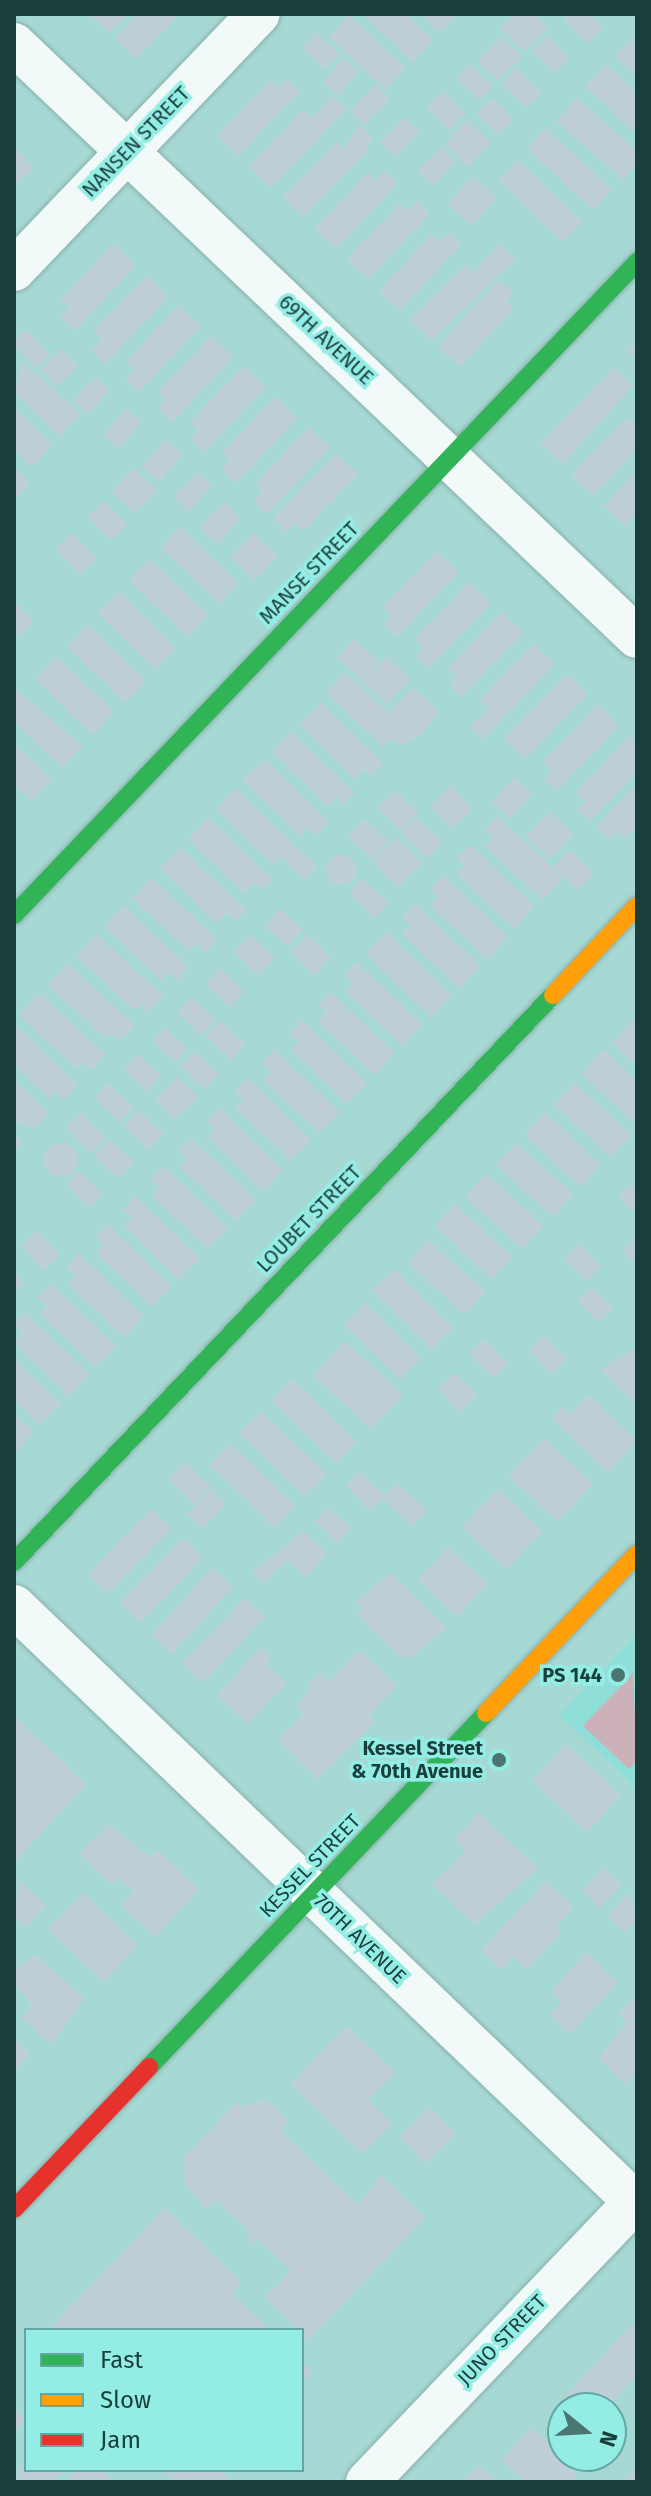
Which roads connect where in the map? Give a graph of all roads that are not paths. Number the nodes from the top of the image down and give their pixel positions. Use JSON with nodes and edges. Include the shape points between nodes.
{"nodes":[{"id":1,"x":259,"y":14,"type":"edge"},
{"id":2,"x":14,"y":44,"type":"edge"},
{"id":3,"x":126,"y":151,"type":"junction"},
{"id":4,"x":637,"y":262,"type":"edge"},
{"id":5,"x":14,"y":270,"type":"edge"},
{"id":6,"x":450,"y":458,"type":"junction"},
{"id":7,"x":637,"y":637,"type":"edge"},
{"id":8,"x":637,"y":906,"type":"edge"},
{"id":9,"x":14,"y":915,"type":"edge"},
{"id":10,"x":637,"y":1554,"type":"edge"},
{"id":11,"x":14,"y":1562,"type":"edge"},
{"id":12,"x":14,"y":1606,"type":"edge"},
{"id":13,"x":313,"y":1894,"type":"junction"},
{"id":14,"x":636,"y":2201,"type":"edge"},
{"id":15,"x":14,"y":2209,"type":"edge"},
{"id":16,"x":367,"y":2482,"type":"edge"}],
"edges":[{"from":1,"to":3,"type":"street","name":"NANSEN STREET"},
{"from":2,"to":3,"type":"street","name":"69TH AVENUE"},
{"from":3,"to":5,"type":"street","name":"NANSEN STREET"},
{"from":3,"to":6,"type":"street","name":"69TH AVENUE"},
{"from":4,"to":6,"type":"street","name":"MANSE STREET"},
{"from":6,"to":7,"type":"street","name":"69TH AVENUE"},
{"from":6,"to":9,"type":"street","name":"MANSE STREET"},
{"from":8,"to":11,"type":"street","name":"LOUBET STREET"},
{"from":10,"to":13,"type":"street","name":"KESSEL STREET"},
{"from":12,"to":13,"type":"street","name":"70TH AVENUE"},
{"from":13,"to":14,"type":"street","name":"70TH AVENUE"},
{"from":13,"to":15,"type":"street","name":"KESSEL STREET"},
{"from":14,"to":16,"type":"street","name":"JUNO STREET"}]}
